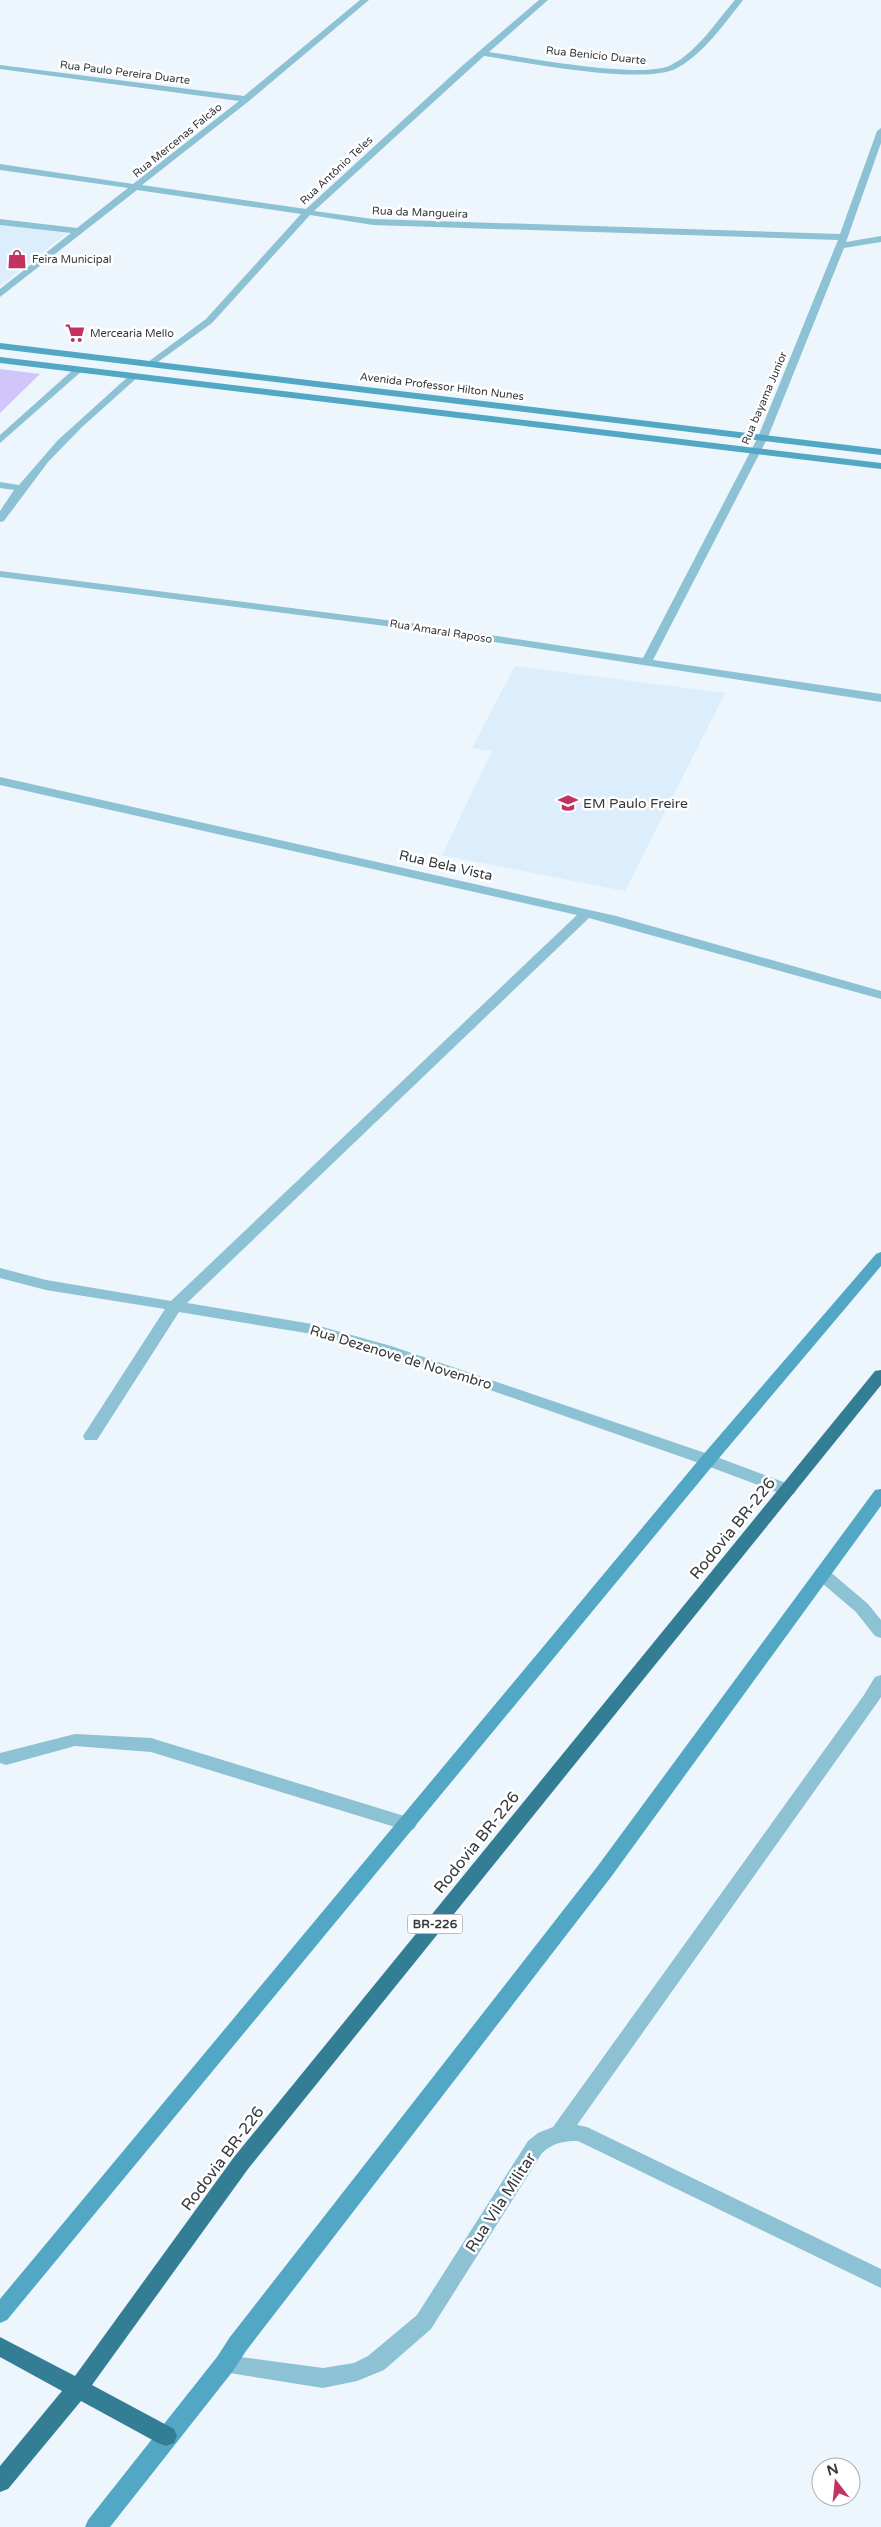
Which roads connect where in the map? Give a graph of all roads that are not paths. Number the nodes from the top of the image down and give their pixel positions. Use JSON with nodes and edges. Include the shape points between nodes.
{"nodes":[{"id":1,"x":365,"y":0,"type":"edge"},
{"id":2,"x":544,"y":0,"type":"edge"},
{"id":3,"x":739,"y":0,"type":"edge"},
{"id":4,"x":482,"y":53,"type":"junction"},
{"id":5,"x":0,"y":67,"type":"edge"},
{"id":6,"x":246,"y":99,"type":"junction"},
{"id":7,"x":881,"y":131,"type":"edge"},
{"id":8,"x":0,"y":167,"type":"edge"},
{"id":9,"x":134,"y":188,"type":"junction"},
{"id":10,"x":309,"y":212,"type":"junction"},
{"id":11,"x":0,"y":222,"type":"edge"},
{"id":12,"x":77,"y":231,"type":"junction"},
{"id":13,"x":881,"y":239,"type":"edge"},
{"id":14,"x":842,"y":241,"type":"junction"},
{"id":15,"x":0,"y":294,"type":"edge"},
{"id":16,"x":0,"y":346,"type":"edge"},
{"id":17,"x":92,"y":358,"type":"junction"},
{"id":18,"x":0,"y":360,"type":"edge"},
{"id":19,"x":151,"y":364,"type":"junction"},
{"id":20,"x":78,"y":370,"type":"junction"},
{"id":21,"x":134,"y":376,"type":"junction"},
{"id":22,"x":0,"y":427,"type":"edge"},
{"id":23,"x":11,"y":428,"type":"junction"},
{"id":24,"x":763,"y":437,"type":"junction"},
{"id":25,"x":0,"y":440,"type":"edge"},
{"id":26,"x":756,"y":450,"type":"junction"},
{"id":27,"x":881,"y":452,"type":"edge"},
{"id":28,"x":881,"y":466,"type":"edge"},
{"id":29,"x":0,"y":485,"type":"edge"},
{"id":30,"x":19,"y":488,"type":"junction"},
{"id":31,"x":0,"y":519,"type":"edge"},
{"id":32,"x":0,"y":574,"type":"edge"},
{"id":33,"x":646,"y":663,"type":"junction"},
{"id":34,"x":881,"y":698,"type":"edge"},
{"id":35,"x":0,"y":781,"type":"edge"},
{"id":36,"x":587,"y":913,"type":"junction"},
{"id":37,"x":881,"y":995,"type":"edge"},
{"id":38,"x":881,"y":1257,"type":"edge"},
{"id":39,"x":0,"y":1273,"type":"edge"},
{"id":40,"x":174,"y":1307,"type":"junction"},
{"id":41,"x":881,"y":1375,"type":"edge"},
{"id":42,"x":91,"y":1436,"type":"dead end"},
{"id":43,"x":708,"y":1460,"type":"junction"},
{"id":44,"x":788,"y":1490,"type":"junction"},
{"id":45,"x":881,"y":1494,"type":"edge"},
{"id":46,"x":822,"y":1574,"type":"junction"},
{"id":47,"x":881,"y":1632,"type":"edge"},
{"id":48,"x":881,"y":1681,"type":"edge"},
{"id":49,"x":6,"y":1758,"type":"dead end"},
{"id":50,"x":408,"y":1824,"type":"junction"},
{"id":51,"x":560,"y":2133,"type":"junction"},
{"id":52,"x":881,"y":2279,"type":"edge"},
{"id":53,"x":0,"y":2314,"type":"edge"},
{"id":54,"x":0,"y":2346,"type":"edge"},
{"id":55,"x":225,"y":2364,"type":"junction"},
{"id":56,"x":78,"y":2388,"type":"junction"},
{"id":57,"x":166,"y":2436,"type":"junction"},
{"id":58,"x":0,"y":2482,"type":"edge"},
{"id":59,"x":96,"y":2527,"type":"edge"}],
"edges":[{"from":1,"to":6,"type":"street","name":"Rua Mercenas Falcão"},
{"from":2,"to":4,"type":"street","name":"Rua Antônio Teles"},
{"from":3,"to":4,"type":"street","name":"Rua Benicio Duarte","via":[[684,59],[667,70],[628,72]]},
{"from":4,"to":10,"type":"street","name":"Rua Antônio Teles"},
{"from":5,"to":6,"type":"street","name":"Rua Paulo Pereira Duarte"},
{"from":6,"to":9,"type":"street","name":"Rua Mercenas Falcão"},
{"from":7,"to":14,"type":"street","name":"Rua bayama Junior"},
{"from":8,"to":9,"type":"street","name":"Rua da Mangueira"},
{"from":9,"to":10,"type":"street","name":"Rua da Mangueira"},
{"from":9,"to":12,"type":"street","name":"Rua Mercenas Falcão"},
{"from":10,"to":14,"type":"street","name":"Rua da Mangueira","via":[[372,222]]},
{"from":10,"to":19,"type":"street","name":"Rua Antônio Teles","via":[[209,321]]},
{"from":11,"to":12,"type":"street"},
{"from":12,"to":15,"type":"street","name":"Rua Mercenas Falcão"},
{"from":13,"to":14,"type":"street","name":"Rua da Mangueira"},
{"from":14,"to":24,"type":"street","name":"Rua bayama Junior"},
{"from":16,"to":17,"type":"street","name":"Avenida Professor Hilton Nunes"},
{"from":17,"to":19,"type":"street","name":"Avenida Professor Hilton Nunes"},
{"from":17,"to":20,"type":"street"},
{"from":18,"to":20,"type":"street","name":"Avenida Professor Hilton Nunes"},
{"from":19,"to":21,"type":"street"},
{"from":19,"to":24,"type":"street","name":"Avenida Professor Hilton Nunes"},
{"from":20,"to":21,"type":"street","name":"Avenida Professor Hilton Nunes"},
{"from":20,"to":23,"type":"street"},
{"from":21,"to":26,"type":"street","name":"Avenida Professor Hilton Nunes"},
{"from":21,"to":30,"type":"street","via":[[79,423]]},
{"from":22,"to":23,"type":"street"},
{"from":23,"to":25,"type":"street"},
{"from":24,"to":26,"type":"street","name":"Rua bayama Junior"},
{"from":24,"to":27,"type":"street","name":"Avenida Professor Hilton Nunes"},
{"from":26,"to":28,"type":"street","name":"Avenida Professor Hilton Nunes"},
{"from":26,"to":33,"type":"street","name":"Rua bayama Junior"},
{"from":29,"to":30,"type":"street"},
{"from":30,"to":31,"type":"street"},
{"from":32,"to":33,"type":"street","name":"Rua Amaral Raposo","via":[[417,627]]},
{"from":33,"to":34,"type":"street","name":"Rua Amaral Raposo"},
{"from":35,"to":36,"type":"street","name":"Rua Bela Vista"},
{"from":36,"to":37,"type":"street","name":"Rua Bela Vista"},
{"from":36,"to":40,"type":"street"},
{"from":38,"to":43,"type":"street"},
{"from":39,"to":40,"type":"street","name":"Rua Dezenove de Novembro","via":[[46,1285]]},
{"from":40,"to":42,"type":"street"},
{"from":40,"to":43,"type":"street","name":"Rua Dezenove de Novembro","via":[[312,1329],[386,1349]]},
{"from":41,"to":44,"type":"highway","name":"Rodovia BR-226","number":"BR-226"},
{"from":43,"to":44,"type":"street","name":"Rua Dezenove de Novembro"},
{"from":43,"to":50,"type":"street"},
{"from":44,"to":56,"type":"highway","name":"Rodovia BR-226","number":"BR-226","via":[[241,2163]]},
{"from":45,"to":46,"type":"street"},
{"from":46,"to":47,"type":"street","via":[[862,1608]]},
{"from":46,"to":55,"type":"street","via":[[604,1872]]},
{"from":48,"to":51,"type":"street","via":[[866,1707]]},
{"from":49,"to":50,"type":"street","via":[[75,1740],[151,1744]]},
{"from":50,"to":53,"type":"street"},
{"from":51,"to":52,"type":"street","via":[[580,2133]]},
{"from":51,"to":55,"type":"street","name":"Rua Vila Militar","via":[[543,2138],[535,2147],[424,2322],[376,2363],[357,2372],[323,2378]]},
{"from":54,"to":56,"type":"highway"},
{"from":55,"to":57,"type":"street"},
{"from":56,"to":57,"type":"highway"},
{"from":56,"to":58,"type":"highway","name":"Rodovia BR-226","number":"BR-226"},
{"from":57,"to":59,"type":"street"}]}
